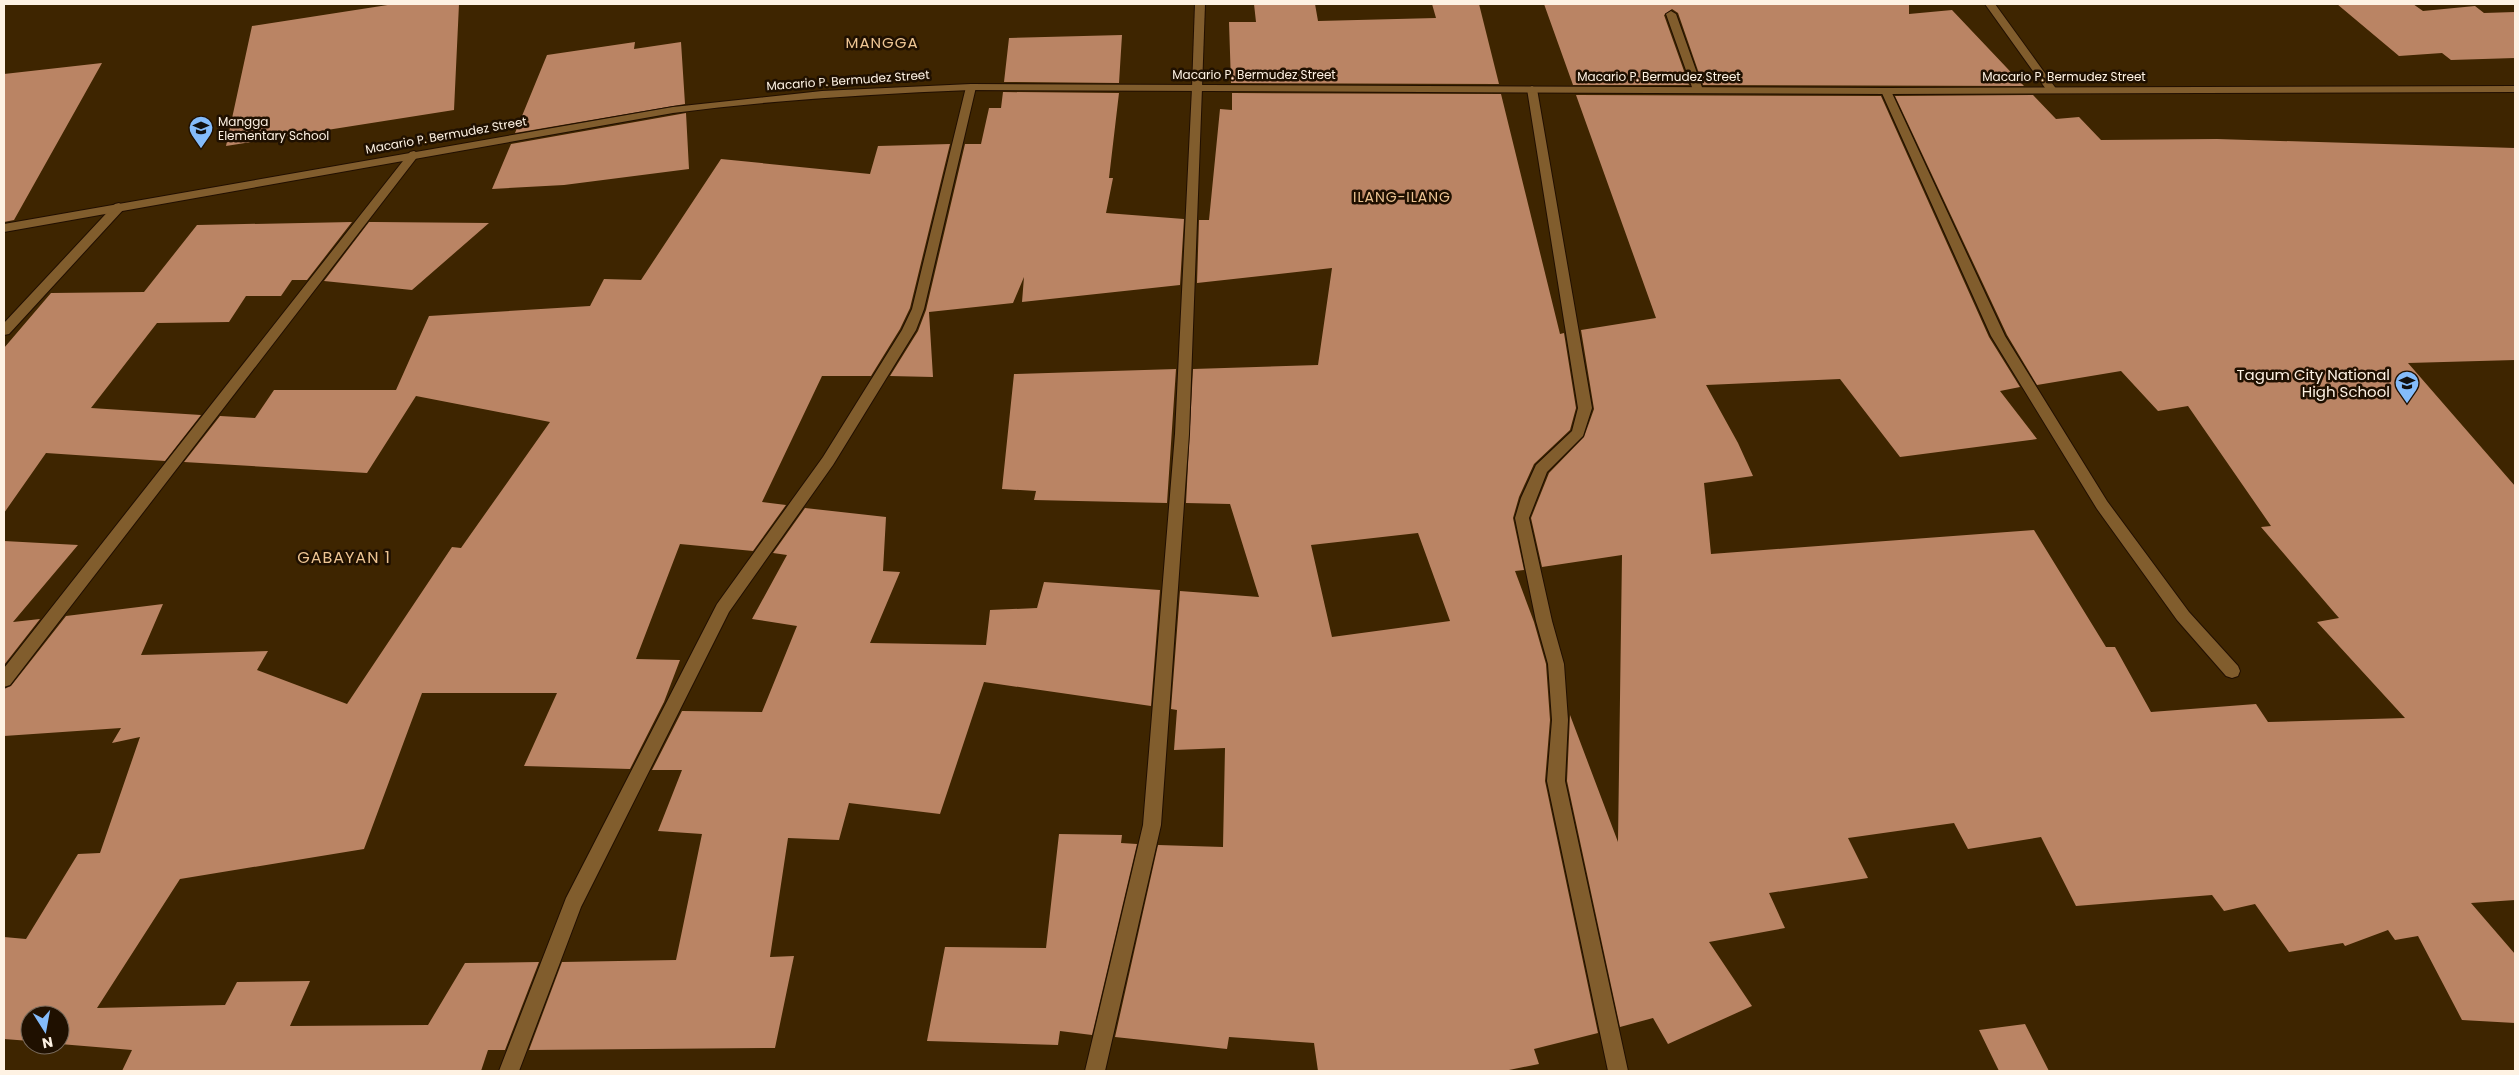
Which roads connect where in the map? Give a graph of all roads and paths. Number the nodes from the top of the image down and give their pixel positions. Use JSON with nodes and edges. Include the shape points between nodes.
{"nodes":[{"id":1,"x":1200,"y":4,"type":"edge"},
{"id":2,"x":1990,"y":4,"type":"edge"},
{"id":3,"x":1671,"y":14,"type":"dead end"},
{"id":4,"x":971,"y":87,"type":"junction"},
{"id":5,"x":1197,"y":88,"type":"junction"},
{"id":6,"x":1532,"y":89,"type":"junction"},
{"id":7,"x":2515,"y":89,"type":"edge"},
{"id":8,"x":1698,"y":90,"type":"junction"},
{"id":9,"x":2052,"y":90,"type":"junction"},
{"id":10,"x":1886,"y":91,"type":"junction"},
{"id":11,"x":414,"y":154,"type":"junction"},
{"id":12,"x":118,"y":207,"type":"junction"},
{"id":13,"x":4,"y":228,"type":"edge"},
{"id":14,"x":4,"y":331,"type":"edge"},
{"id":15,"x":2232,"y":671,"type":"dead end"},
{"id":16,"x":4,"y":680,"type":"edge"},
{"id":17,"x":509,"y":1071,"type":"edge"},
{"id":18,"x":1095,"y":1071,"type":"edge"},
{"id":19,"x":1618,"y":1071,"type":"edge"}],
"edges":[{"from":1,"to":5,"type":"street"},
{"from":2,"to":9,"type":"street"},
{"from":3,"to":8,"type":"street"},
{"from":4,"to":5,"type":"street","name":"Macario P. Bermudez Street"},
{"from":4,"to":11,"type":"street","name":"Macario P. Bermudez Street","via":[[734,101]]},
{"from":4,"to":17,"type":"street","via":[[918,309],[909,330],[828,461],[723,608],[573,904]]},
{"from":5,"to":6,"type":"street","name":"Macario P. Bermudez Street"},
{"from":5,"to":18,"type":"street","via":[[1182,434],[1152,826]]},
{"from":6,"to":8,"type":"street","name":"Macario P. Bermudez Street"},
{"from":6,"to":19,"type":"street","via":[[1585,408],[1578,434],[1542,469],[1522,518],[1556,664],[1560,720],[1556,781]]},
{"from":7,"to":9,"type":"street","name":"Macario P. Bermudez Street"},
{"from":8,"to":10,"type":"street","name":"Macario P. Bermudez Street"},
{"from":9,"to":10,"type":"street","name":"Macario P. Bermudez Street"},
{"from":10,"to":15,"type":"street","via":[[1998,336],[2102,505],[2183,616]]},
{"from":11,"to":12,"type":"street","name":"Macario P. Bermudez Street"},
{"from":11,"to":16,"type":"street"},
{"from":12,"to":13,"type":"street","name":"Macario P. Bermudez Street"},
{"from":12,"to":14,"type":"street"}]}
